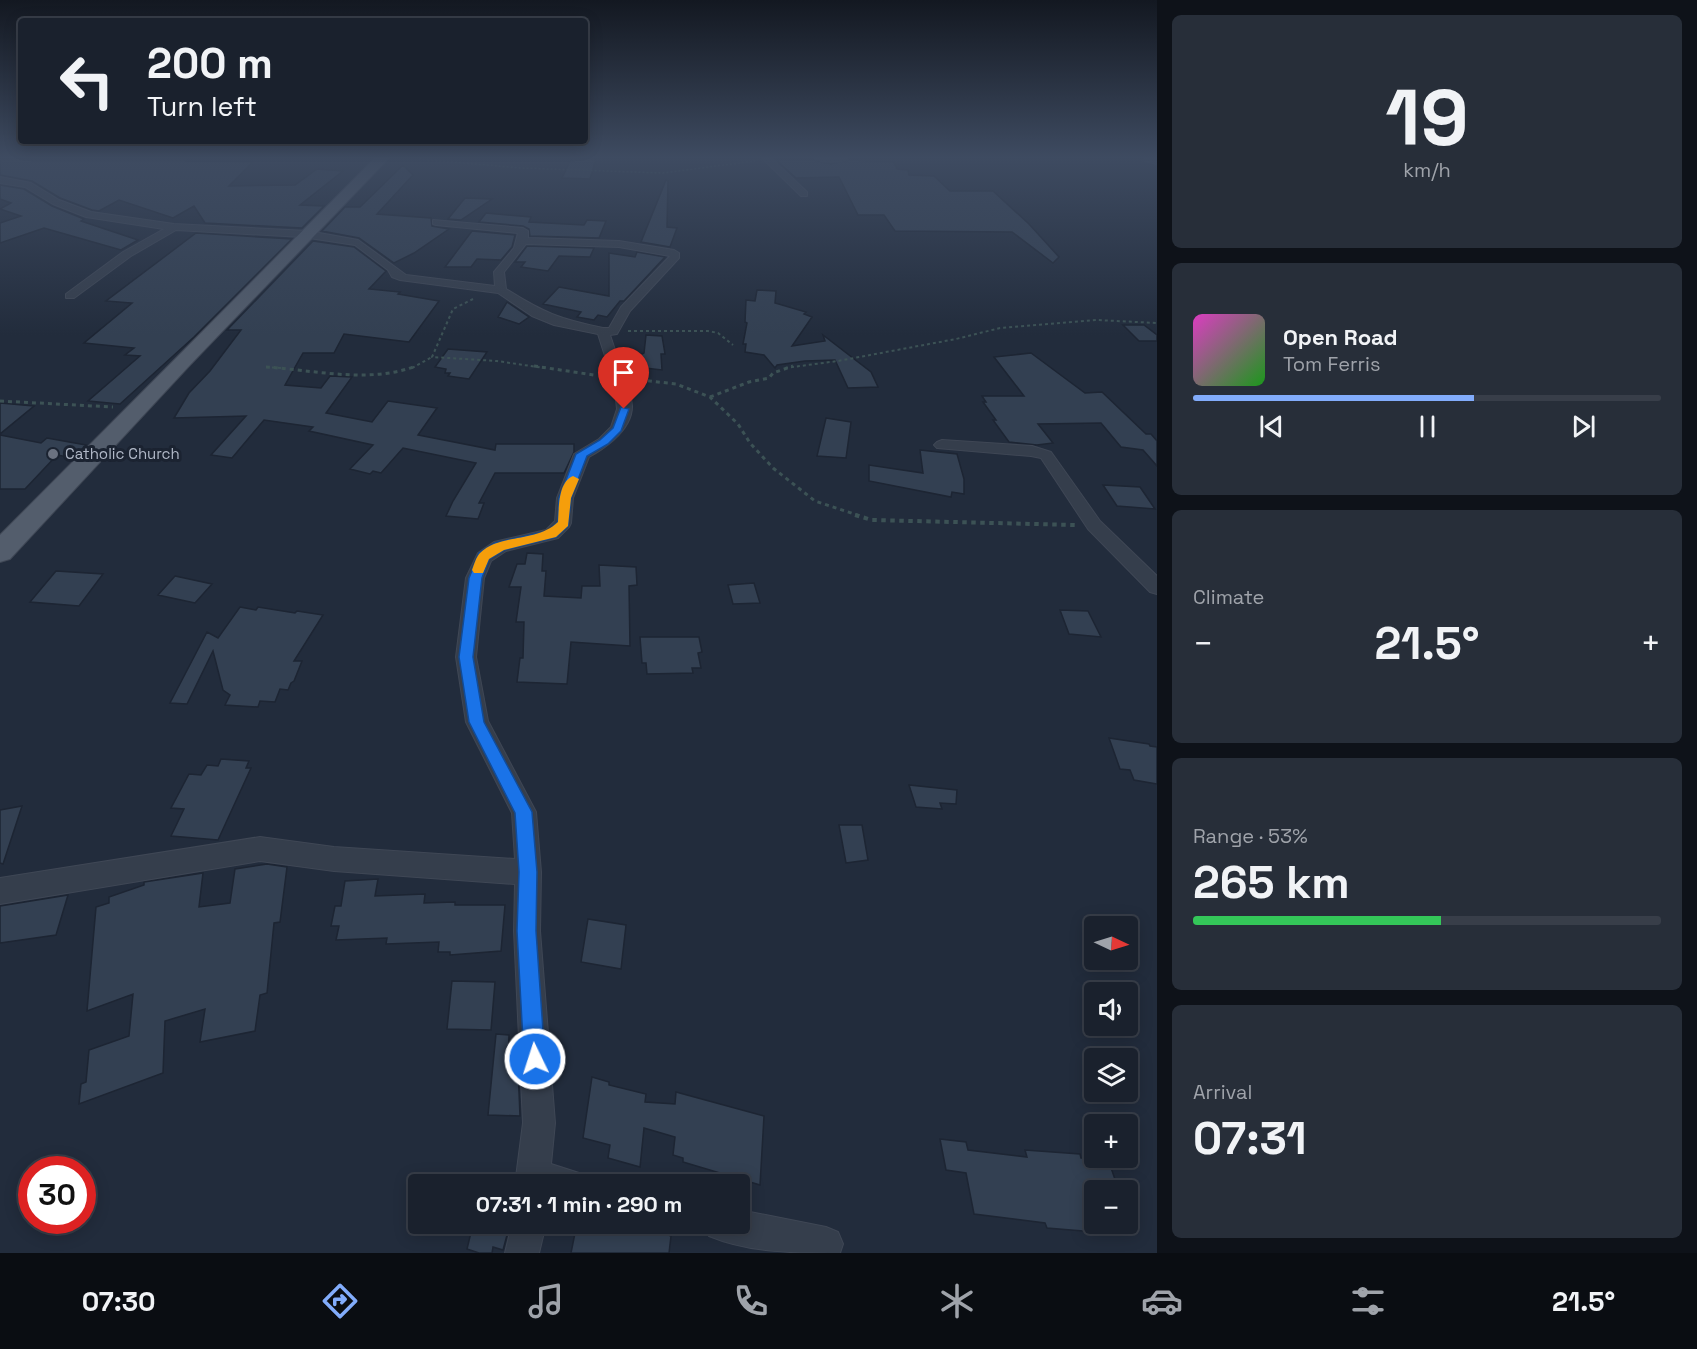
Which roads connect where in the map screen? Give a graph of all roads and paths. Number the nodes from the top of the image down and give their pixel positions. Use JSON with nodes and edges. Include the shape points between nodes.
{"nodes":[{"id":1,"x":107,"y":217,"type":"edge"},
{"id":2,"x":325,"y":217,"type":"edge"},
{"id":3,"x":436,"y":222,"type":"dead end"},
{"id":4,"x":174,"y":227,"type":"junction"},
{"id":5,"x":308,"y":235,"type":"junction"},
{"id":6,"x":522,"y":241,"type":"junction"},
{"id":7,"x":501,"y":290,"type":"junction"},
{"id":8,"x":70,"y":296,"type":"dead end"},
{"id":9,"x":1157,"y":323,"type":"edge"},
{"id":10,"x":608,"y":332,"type":"junction"},
{"id":11,"x":733,"y":345,"type":"dead end"},
{"id":12,"x":432,"y":357,"type":"junction"},
{"id":13,"x":266,"y":367,"type":"dead end"},
{"id":14,"x":610,"y":377,"type":"junction"},
{"id":15,"x":710,"y":397,"type":"junction"},
{"id":16,"x":0,"y":400,"type":"edge"},
{"id":17,"x":138,"y":409,"type":"junction"},
{"id":18,"x":942,"y":445,"type":"dead end"},
{"id":19,"x":1094,"y":525,"type":"junction"},
{"id":20,"x":0,"y":552,"type":"edge"},
{"id":21,"x":1157,"y":587,"type":"edge"},
{"id":22,"x":528,"y":872,"type":"junction"},
{"id":23,"x":0,"y":891,"type":"edge"},
{"id":24,"x":534,"y":1174,"type":"edge"},
{"id":25,"x":750,"y":1230,"type":"edge"},
{"id":26,"x":527,"y":1234,"type":"edge"},
{"id":27,"x":826,"y":1244,"type":"dead end"},
{"id":28,"x":522,"y":1253,"type":"edge"}],
"edges":[{"from":1,"to":4,"type":"street"},
{"from":2,"to":5,"type":"main road"},
{"from":3,"to":6,"type":"street","via":[[520,230],[524,233]]},
{"from":4,"to":5,"type":"street"},
{"from":4,"to":8,"type":"street","via":[[127,254]]},
{"from":5,"to":7,"type":"street","via":[[358,243],[404,278]]},
{"from":5,"to":17,"type":"main road"},
{"from":6,"to":7,"type":"street","via":[[499,272]]},
{"from":6,"to":10,"type":"street","via":[[619,244],[674,253]]},
{"from":7,"to":10,"type":"street","via":[[543,316],[579,328]]},
{"from":7,"to":12,"type":"path","via":[[453,309]]},
{"from":9,"to":15,"type":"path","via":[[1097,320],[1000,328],[838,361],[787,367],[769,378]]},
{"from":10,"to":11,"type":"path","via":[[708,331],[718,333]]},
{"from":10,"to":14,"type":"street"},
{"from":12,"to":13,"type":"path","via":[[411,369],[389,372]]},
{"from":12,"to":14,"type":"path","via":[[497,360]]},
{"from":14,"to":15,"type":"path","via":[[676,384]]},
{"from":14,"to":22,"type":"street","via":[[622,389],[624,409],[618,429],[582,454],[565,498],[563,523],[552,534],[500,546],[484,556],[476,578],[466,657],[477,722],[524,812]]},
{"from":15,"to":19,"type":"path","via":[[738,424],[773,468],[815,501],[832,508],[872,520]]},
{"from":16,"to":17,"type":"path"},
{"from":17,"to":20,"type":"main road"},
{"from":18,"to":19,"type":"street","via":[[1046,455]]},
{"from":19,"to":21,"type":"street"},
{"from":22,"to":23,"type":"street","via":[[334,859],[260,849]]},
{"from":22,"to":24,"type":"street","via":[[527,931],[539,1123]]},
{"from":25,"to":27,"type":"street"},
{"from":26,"to":28,"type":"street"}]}
